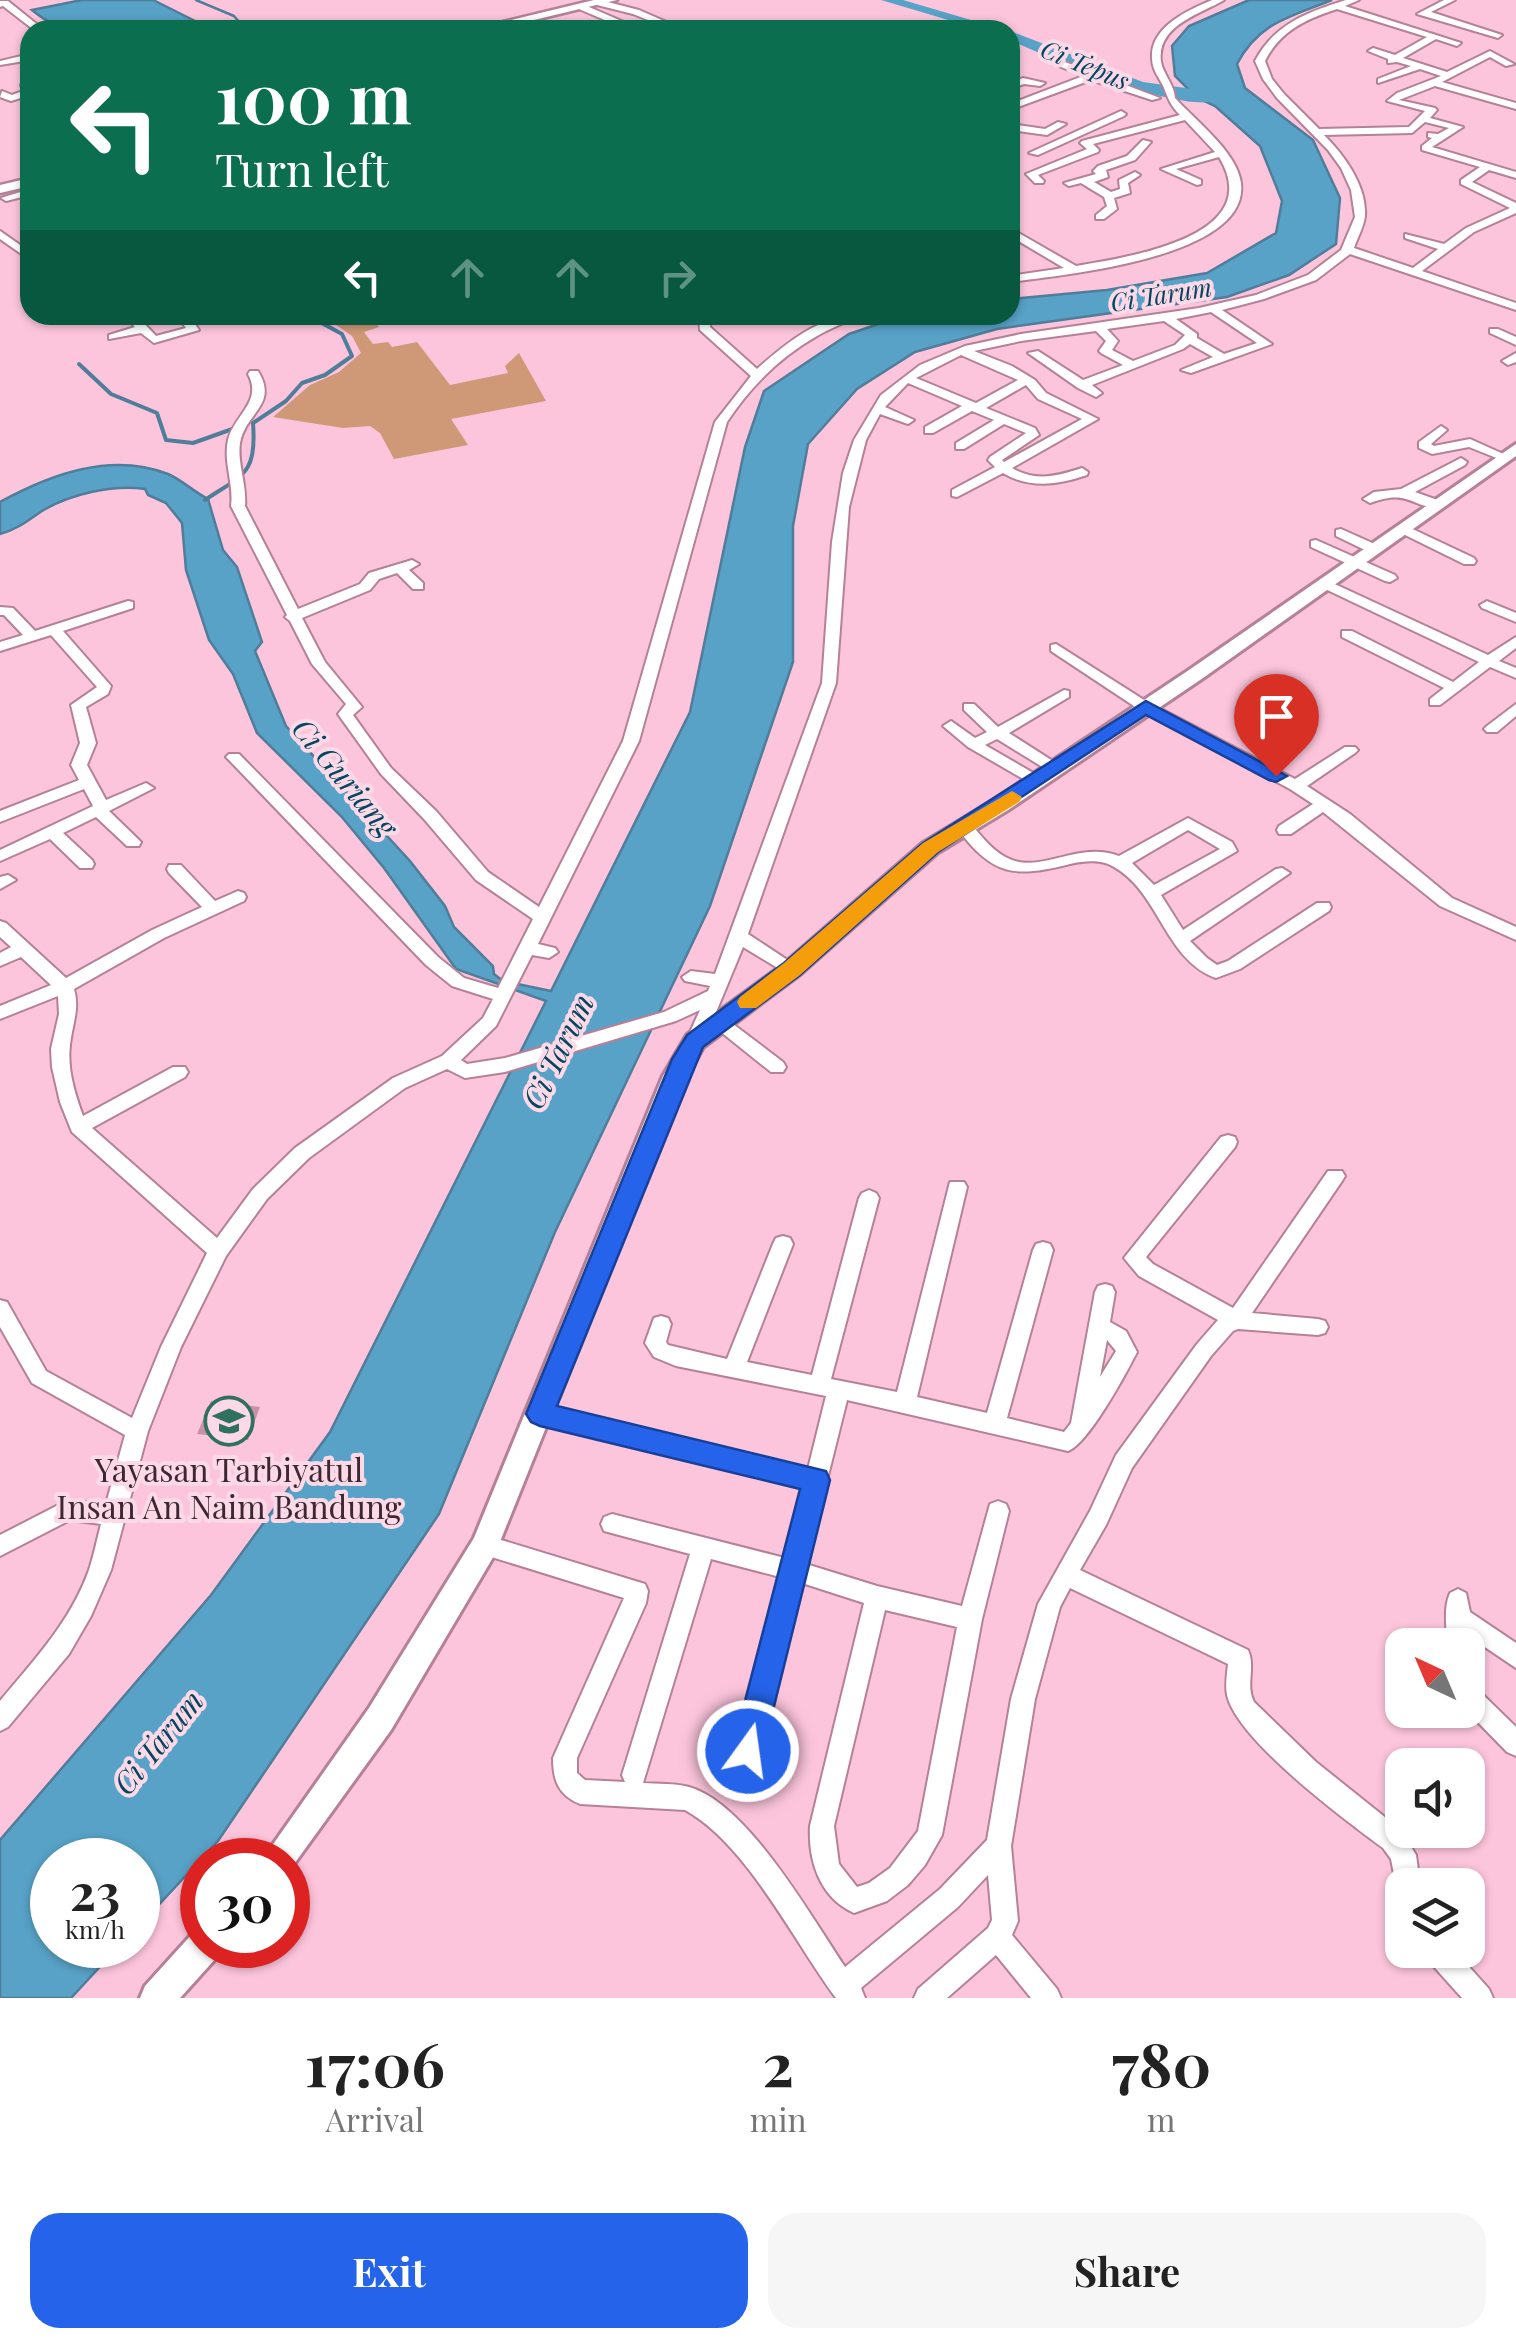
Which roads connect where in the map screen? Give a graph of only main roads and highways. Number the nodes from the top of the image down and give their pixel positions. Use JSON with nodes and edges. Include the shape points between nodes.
{"nodes":[{"id":1,"x":605,"y":1,"type":"edge"},
{"id":2,"x":522,"y":20,"type":"edge"}],
"edges":[{"from":1,"to":2,"type":"main road"}]}
